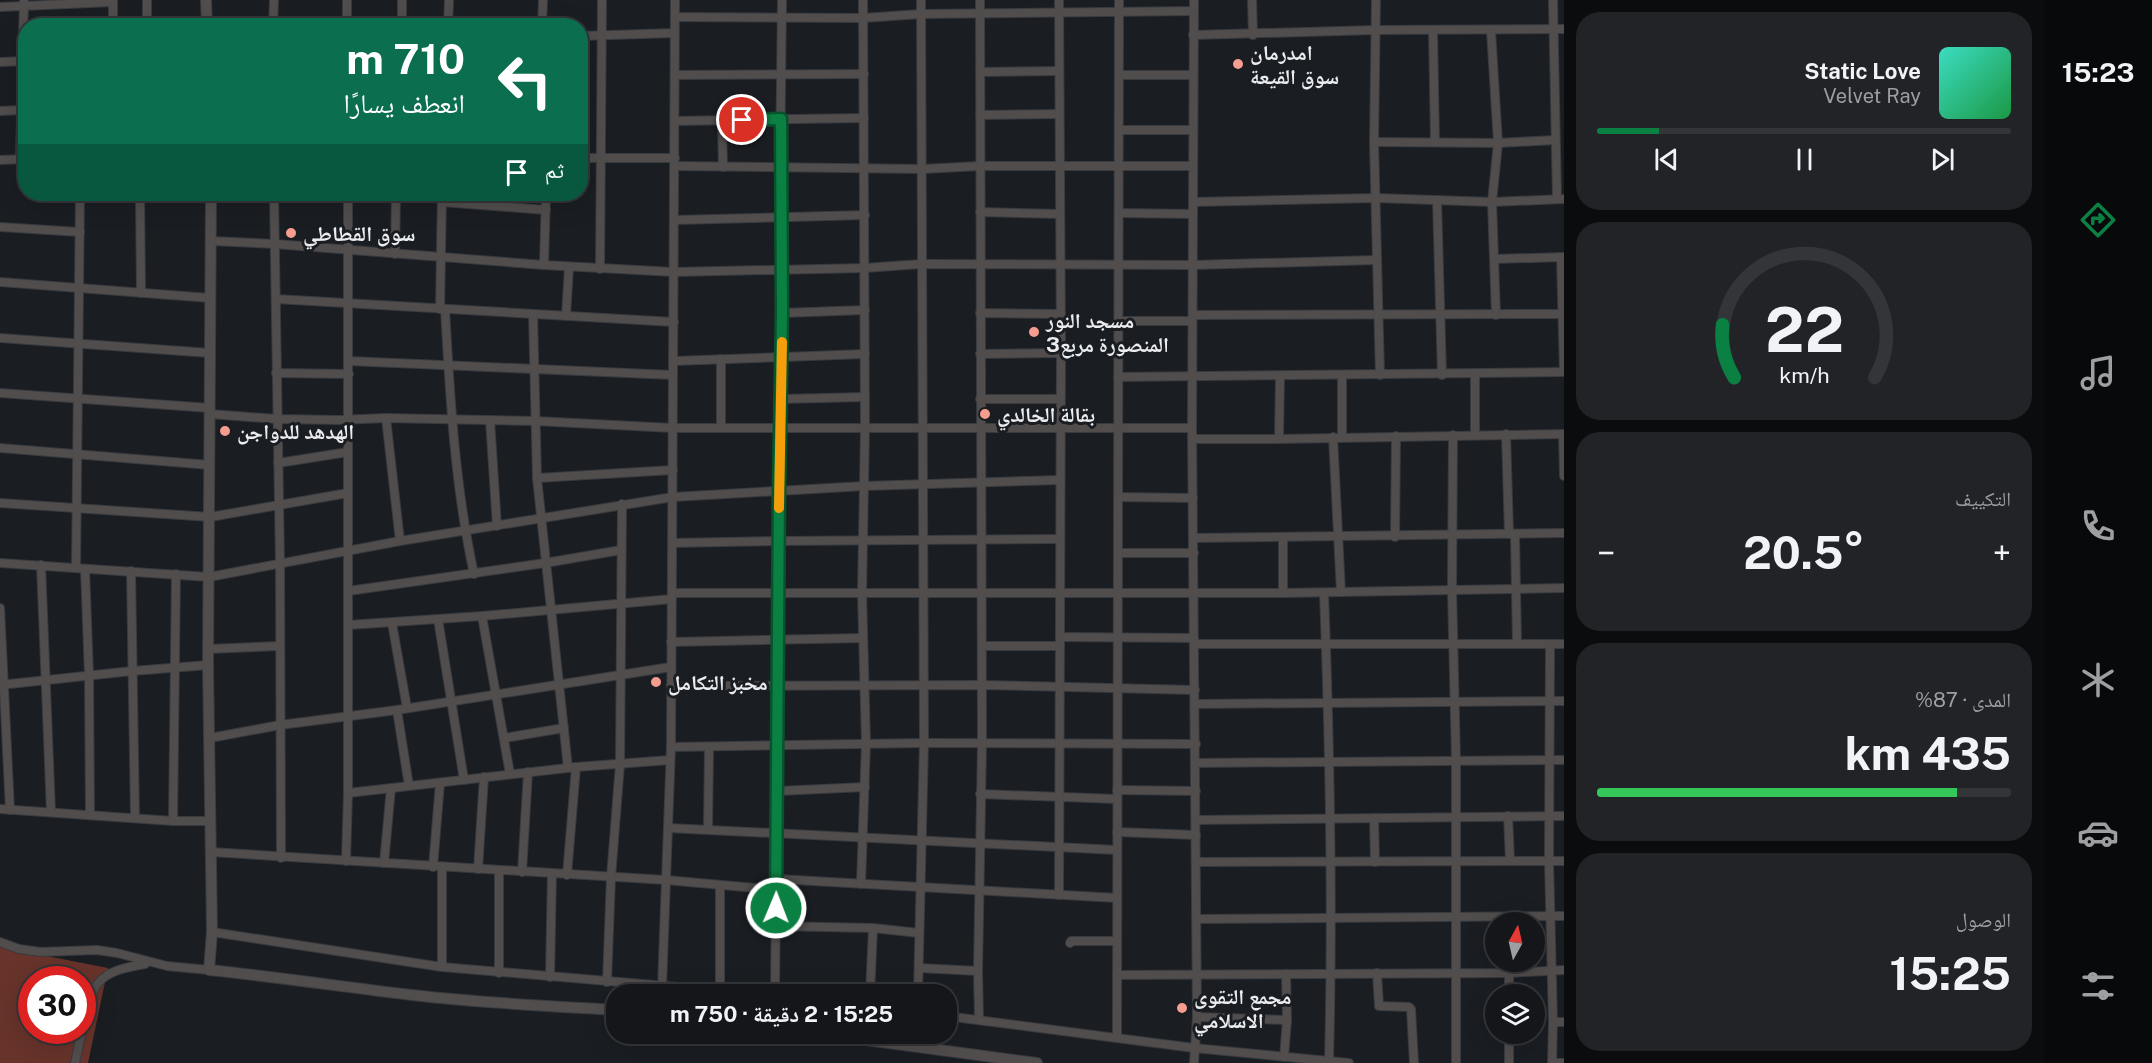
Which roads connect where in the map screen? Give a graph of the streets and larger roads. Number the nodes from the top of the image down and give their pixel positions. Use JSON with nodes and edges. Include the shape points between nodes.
{"nodes":[{"id":1,"x":147,"y":0,"type":"edge"},
{"id":2,"x":206,"y":0,"type":"edge"},
{"id":3,"x":273,"y":0,"type":"edge"},
{"id":4,"x":347,"y":0,"type":"edge"},
{"id":5,"x":402,"y":0,"type":"edge"},
{"id":6,"x":449,"y":0,"type":"edge"},
{"id":7,"x":543,"y":0,"type":"edge"},
{"id":8,"x":602,"y":0,"type":"edge"},
{"id":9,"x":675,"y":0,"type":"edge"},
{"id":10,"x":782,"y":0,"type":"edge"},
{"id":11,"x":863,"y":0,"type":"edge"},
{"id":12,"x":921,"y":0,"type":"edge"},
{"id":13,"x":980,"y":0,"type":"edge"},
{"id":14,"x":1059,"y":0,"type":"edge"},
{"id":15,"x":1119,"y":0,"type":"edge"},
{"id":16,"x":1194,"y":0,"type":"edge"},
{"id":17,"x":1252,"y":0,"type":"edge"},
{"id":18,"x":1376,"y":0,"type":"edge"},
{"id":19,"x":1553,"y":0,"type":"edge"},
{"id":20,"x":113,"y":1,"type":"edge"},
{"id":21,"x":24,"y":3,"type":"edge"},
{"id":22,"x":0,"y":7,"type":"edge"},
{"id":23,"x":1119,"y":11,"type":"junction"},
{"id":24,"x":1194,"y":11,"type":"junction"},
{"id":25,"x":1058,"y":12,"type":"junction"},
{"id":26,"x":921,"y":14,"type":"junction"},
{"id":27,"x":980,"y":14,"type":"junction"},
{"id":28,"x":675,"y":17,"type":"junction"},
{"id":29,"x":782,"y":17,"type":"junction"},
{"id":30,"x":113,"y":18,"type":"edge"},
{"id":31,"x":147,"y":18,"type":"edge"},
{"id":32,"x":207,"y":18,"type":"edge"},
{"id":33,"x":273,"y":18,"type":"edge"},
{"id":34,"x":347,"y":18,"type":"edge"},
{"id":35,"x":402,"y":18,"type":"edge"},
{"id":36,"x":448,"y":18,"type":"edge"},
{"id":37,"x":542,"y":18,"type":"edge"},
{"id":38,"x":863,"y":18,"type":"junction"},
{"id":39,"x":1564,"y":29,"type":"edge"},
{"id":40,"x":1376,"y":30,"type":"junction"},
{"id":41,"x":1554,"y":30,"type":"junction"},
{"id":42,"x":1433,"y":31,"type":"junction"},
{"id":43,"x":1491,"y":31,"type":"junction"},
{"id":44,"x":674,"y":33,"type":"junction"},
{"id":45,"x":601,"y":35,"type":"junction"},
{"id":46,"x":1193,"y":35,"type":"junction"},
{"id":47,"x":1253,"y":35,"type":"junction"},
{"id":48,"x":588,"y":36,"type":"edge"},
{"id":49,"x":18,"y":61,"type":"edge"},
{"id":50,"x":0,"y":62,"type":"edge"},
{"id":51,"x":1059,"y":71,"type":"junction"},
{"id":52,"x":980,"y":72,"type":"junction"},
{"id":53,"x":864,"y":74,"type":"junction"},
{"id":54,"x":675,"y":75,"type":"junction"},
{"id":55,"x":782,"y":75,"type":"junction"},
{"id":56,"x":1119,"y":75,"type":"junction"},
{"id":57,"x":1193,"y":75,"type":"junction"},
{"id":58,"x":18,"y":110,"type":"edge"},
{"id":59,"x":0,"y":111,"type":"edge"},
{"id":60,"x":1059,"y":114,"type":"junction"},
{"id":61,"x":980,"y":116,"type":"junction"},
{"id":62,"x":864,"y":118,"type":"junction"},
{"id":63,"x":781,"y":119,"type":"junction"},
{"id":64,"x":675,"y":121,"type":"junction"},
{"id":65,"x":722,"y":121,"type":"junction"},
{"id":66,"x":1119,"y":130,"type":"junction"},
{"id":67,"x":1193,"y":130,"type":"junction"},
{"id":68,"x":1555,"y":140,"type":"junction"},
{"id":69,"x":1374,"y":141,"type":"junction"},
{"id":70,"x":1436,"y":141,"type":"junction"},
{"id":71,"x":1498,"y":143,"type":"junction"},
{"id":72,"x":588,"y":158,"type":"edge"},
{"id":73,"x":18,"y":159,"type":"edge"},
{"id":74,"x":601,"y":159,"type":"junction"},
{"id":75,"x":0,"y":160,"type":"edge"},
{"id":76,"x":675,"y":162,"type":"junction"},
{"id":77,"x":980,"y":166,"type":"junction"},
{"id":78,"x":1060,"y":166,"type":"junction"},
{"id":79,"x":1193,"y":166,"type":"junction"},
{"id":80,"x":723,"y":167,"type":"junction"},
{"id":81,"x":1119,"y":167,"type":"junction"},
{"id":82,"x":780,"y":168,"type":"junction"},
{"id":83,"x":865,"y":168,"type":"junction"},
{"id":84,"x":922,"y":169,"type":"junction"},
{"id":85,"x":1376,"y":198,"type":"junction"},
{"id":86,"x":1561,"y":199,"type":"edge"},
{"id":87,"x":1437,"y":200,"type":"junction"},
{"id":88,"x":80,"y":201,"type":"edge"},
{"id":89,"x":140,"y":201,"type":"edge"},
{"id":90,"x":211,"y":201,"type":"edge"},
{"id":91,"x":274,"y":201,"type":"edge"},
{"id":92,"x":348,"y":201,"type":"edge"},
{"id":93,"x":396,"y":201,"type":"edge"},
{"id":94,"x":442,"y":201,"type":"edge"},
{"id":95,"x":468,"y":201,"type":"edge"},
{"id":96,"x":546,"y":201,"type":"edge"},
{"id":97,"x":1193,"y":202,"type":"junction"},
{"id":98,"x":1491,"y":202,"type":"junction"},
{"id":99,"x":546,"y":210,"type":"junction"},
{"id":100,"x":980,"y":212,"type":"junction"},
{"id":101,"x":1119,"y":213,"type":"junction"},
{"id":102,"x":1059,"y":214,"type":"junction"},
{"id":103,"x":1193,"y":214,"type":"junction"},
{"id":104,"x":865,"y":215,"type":"junction"},
{"id":105,"x":781,"y":218,"type":"junction"},
{"id":106,"x":675,"y":220,"type":"junction"},
{"id":107,"x":0,"y":227,"type":"edge"},
{"id":108,"x":80,"y":232,"type":"junction"},
{"id":109,"x":211,"y":241,"type":"junction"},
{"id":110,"x":275,"y":244,"type":"junction"},
{"id":111,"x":347,"y":251,"type":"junction"},
{"id":112,"x":395,"y":254,"type":"junction"},
{"id":113,"x":1562,"y":257,"type":"edge"},
{"id":114,"x":440,"y":258,"type":"junction"},
{"id":115,"x":1376,"y":260,"type":"junction"},
{"id":116,"x":1494,"y":260,"type":"junction"},
{"id":117,"x":921,"y":264,"type":"junction"},
{"id":118,"x":981,"y":264,"type":"junction"},
{"id":119,"x":1060,"y":265,"type":"junction"},
{"id":120,"x":1119,"y":265,"type":"junction"},
{"id":121,"x":1192,"y":265,"type":"junction"},
{"id":122,"x":543,"y":266,"type":"junction"},
{"id":123,"x":569,"y":267,"type":"junction"},
{"id":124,"x":782,"y":268,"type":"junction"},
{"id":125,"x":865,"y":268,"type":"junction"},
{"id":126,"x":600,"y":269,"type":"junction"},
{"id":127,"x":674,"y":272,"type":"junction"},
{"id":128,"x":0,"y":282,"type":"edge"},
{"id":129,"x":80,"y":288,"type":"junction"},
{"id":130,"x":141,"y":292,"type":"junction"},
{"id":131,"x":210,"y":298,"type":"junction"},
{"id":132,"x":276,"y":299,"type":"junction"},
{"id":133,"x":348,"y":304,"type":"junction"},
{"id":134,"x":442,"y":309,"type":"junction"},
{"id":135,"x":865,"y":310,"type":"junction"},
{"id":136,"x":782,"y":313,"type":"junction"},
{"id":137,"x":533,"y":314,"type":"junction"},
{"id":138,"x":980,"y":314,"type":"junction"},
{"id":139,"x":1060,"y":314,"type":"junction"},
{"id":140,"x":1379,"y":314,"type":"junction"},
{"id":141,"x":1562,"y":314,"type":"junction"},
{"id":142,"x":1440,"y":315,"type":"junction"},
{"id":143,"x":1496,"y":315,"type":"junction"},
{"id":144,"x":566,"y":316,"type":"junction"},
{"id":145,"x":1192,"y":318,"type":"junction"},
{"id":146,"x":1118,"y":321,"type":"junction"},
{"id":147,"x":674,"y":322,"type":"junction"},
{"id":148,"x":0,"y":338,"type":"edge"},
{"id":149,"x":78,"y":344,"type":"junction"},
{"id":150,"x":210,"y":353,"type":"junction"},
{"id":151,"x":1061,"y":353,"type":"junction"},
{"id":152,"x":865,"y":354,"type":"junction"},
{"id":153,"x":980,"y":354,"type":"junction"},
{"id":154,"x":782,"y":357,"type":"junction"},
{"id":155,"x":722,"y":359,"type":"junction"},
{"id":156,"x":349,"y":361,"type":"junction"},
{"id":157,"x":674,"y":361,"type":"junction"},
{"id":158,"x":448,"y":366,"type":"junction"},
{"id":159,"x":535,"y":368,"type":"junction"},
{"id":160,"x":1564,"y":372,"type":"edge"},
{"id":161,"x":276,"y":373,"type":"junction"},
{"id":162,"x":349,"y":374,"type":"junction"},
{"id":163,"x":673,"y":375,"type":"junction"},
{"id":164,"x":1342,"y":375,"type":"junction"},
{"id":165,"x":1380,"y":375,"type":"junction"},
{"id":166,"x":1442,"y":375,"type":"junction"},
{"id":167,"x":1475,"y":375,"type":"junction"},
{"id":168,"x":1192,"y":376,"type":"junction"},
{"id":169,"x":1280,"y":376,"type":"junction"},
{"id":170,"x":1118,"y":377,"type":"junction"},
{"id":171,"x":0,"y":393,"type":"edge"},
{"id":172,"x":865,"y":397,"type":"junction"},
{"id":173,"x":77,"y":399,"type":"junction"},
{"id":174,"x":781,"y":399,"type":"junction"},
{"id":175,"x":980,"y":399,"type":"junction"},
{"id":176,"x":1060,"y":399,"type":"junction"},
{"id":177,"x":210,"y":411,"type":"junction"},
{"id":178,"x":386,"y":418,"type":"junction"},
{"id":179,"x":277,"y":419,"type":"junction"},
{"id":180,"x":349,"y":420,"type":"junction"},
{"id":181,"x":451,"y":420,"type":"junction"},
{"id":182,"x":490,"y":420,"type":"junction"},
{"id":183,"x":535,"y":421,"type":"junction"},
{"id":184,"x":673,"y":428,"type":"junction"},
{"id":185,"x":721,"y":428,"type":"junction"},
{"id":186,"x":981,"y":428,"type":"junction"},
{"id":187,"x":1061,"y":428,"type":"junction"},
{"id":188,"x":1118,"y":428,"type":"junction"},
{"id":189,"x":1192,"y":428,"type":"junction"},
{"id":190,"x":781,"y":429,"type":"junction"},
{"id":191,"x":865,"y":429,"type":"junction"},
{"id":192,"x":923,"y":429,"type":"junction"},
{"id":193,"x":1506,"y":434,"type":"junction"},
{"id":194,"x":1563,"y":434,"type":"edge"},
{"id":195,"x":1453,"y":435,"type":"junction"},
{"id":196,"x":1475,"y":435,"type":"junction"},
{"id":197,"x":1396,"y":436,"type":"junction"},
{"id":198,"x":1338,"y":437,"type":"junction"},
{"id":199,"x":1193,"y":439,"type":"junction"},
{"id":200,"x":1279,"y":439,"type":"junction"},
{"id":201,"x":0,"y":448,"type":"edge"},
{"id":202,"x":348,"y":452,"type":"junction"},
{"id":203,"x":78,"y":455,"type":"junction"},
{"id":204,"x":278,"y":463,"type":"junction"},
{"id":205,"x":210,"y":465,"type":"junction"},
{"id":206,"x":673,"y":470,"type":"junction"},
{"id":207,"x":1564,"y":476,"type":"edge"},
{"id":208,"x":537,"y":478,"type":"junction"},
{"id":209,"x":1060,"y":480,"type":"junction"},
{"id":210,"x":980,"y":482,"type":"junction"},
{"id":211,"x":923,"y":484,"type":"junction"},
{"id":212,"x":864,"y":486,"type":"junction"},
{"id":213,"x":779,"y":491,"type":"junction"},
{"id":214,"x":348,"y":493,"type":"junction"},
{"id":215,"x":673,"y":497,"type":"junction"},
{"id":216,"x":1118,"y":497,"type":"junction"},
{"id":217,"x":1193,"y":498,"type":"junction"},
{"id":218,"x":0,"y":503,"type":"edge"},
{"id":219,"x":622,"y":504,"type":"junction"},
{"id":220,"x":278,"y":505,"type":"junction"},
{"id":221,"x":78,"y":510,"type":"junction"},
{"id":222,"x":210,"y":517,"type":"junction"},
{"id":223,"x":540,"y":518,"type":"junction"},
{"id":224,"x":497,"y":526,"type":"junction"},
{"id":225,"x":465,"y":531,"type":"junction"},
{"id":226,"x":1512,"y":534,"type":"junction"},
{"id":227,"x":1564,"y":534,"type":"edge"},
{"id":228,"x":1451,"y":535,"type":"junction"},
{"id":229,"x":1339,"y":537,"type":"junction"},
{"id":230,"x":1395,"y":537,"type":"junction"},
{"id":231,"x":1193,"y":538,"type":"junction"},
{"id":232,"x":1283,"y":538,"type":"junction"},
{"id":233,"x":1060,"y":539,"type":"junction"},
{"id":234,"x":778,"y":540,"type":"junction"},
{"id":235,"x":863,"y":540,"type":"junction"},
{"id":236,"x":923,"y":540,"type":"junction"},
{"id":237,"x":980,"y":540,"type":"junction"},
{"id":238,"x":400,"y":541,"type":"junction"},
{"id":239,"x":672,"y":543,"type":"junction"},
{"id":240,"x":621,"y":549,"type":"junction"},
{"id":241,"x":348,"y":551,"type":"junction"},
{"id":242,"x":1118,"y":553,"type":"junction"},
{"id":243,"x":1194,"y":553,"type":"junction"},
{"id":244,"x":0,"y":563,"type":"edge"},
{"id":245,"x":280,"y":563,"type":"junction"},
{"id":246,"x":545,"y":563,"type":"junction"},
{"id":247,"x":40,"y":566,"type":"junction"},
{"id":248,"x":81,"y":568,"type":"junction"},
{"id":249,"x":131,"y":571,"type":"junction"},
{"id":250,"x":176,"y":574,"type":"junction"},
{"id":251,"x":474,"y":574,"type":"junction"},
{"id":252,"x":209,"y":577,"type":"junction"},
{"id":253,"x":1564,"y":588,"type":"edge"},
{"id":254,"x":1515,"y":589,"type":"junction"},
{"id":255,"x":1452,"y":590,"type":"junction"},
{"id":256,"x":348,"y":591,"type":"junction"},
{"id":257,"x":1119,"y":592,"type":"junction"},
{"id":258,"x":1341,"y":592,"type":"junction"},
{"id":259,"x":862,"y":593,"type":"junction"},
{"id":260,"x":1060,"y":593,"type":"junction"},
{"id":261,"x":1283,"y":593,"type":"junction"},
{"id":262,"x":1324,"y":593,"type":"junction"},
{"id":263,"x":779,"y":594,"type":"junction"},
{"id":264,"x":922,"y":594,"type":"junction"},
{"id":265,"x":981,"y":594,"type":"junction"},
{"id":266,"x":1194,"y":594,"type":"junction"},
{"id":267,"x":672,"y":596,"type":"junction"},
{"id":268,"x":620,"y":603,"type":"junction"},
{"id":269,"x":0,"y":608,"type":"edge"},
{"id":270,"x":551,"y":610,"type":"junction"},
{"id":271,"x":482,"y":616,"type":"junction"},
{"id":272,"x":438,"y":619,"type":"junction"},
{"id":273,"x":392,"y":623,"type":"junction"},
{"id":274,"x":348,"y":626,"type":"junction"},
{"id":275,"x":863,"y":638,"type":"junction"},
{"id":276,"x":1118,"y":639,"type":"junction"},
{"id":277,"x":779,"y":640,"type":"junction"},
{"id":278,"x":1194,"y":641,"type":"junction"},
{"id":279,"x":671,"y":642,"type":"junction"},
{"id":280,"x":1060,"y":642,"type":"junction"},
{"id":281,"x":1326,"y":644,"type":"junction"},
{"id":282,"x":1453,"y":644,"type":"junction"},
{"id":283,"x":1517,"y":644,"type":"junction"},
{"id":284,"x":1550,"y":644,"type":"junction"},
{"id":285,"x":1564,"y":644,"type":"edge"},
{"id":286,"x":280,"y":646,"type":"junction"},
{"id":287,"x":982,"y":646,"type":"junction"},
{"id":288,"x":208,"y":649,"type":"junction"},
{"id":289,"x":208,"y":665,"type":"junction"},
{"id":290,"x":176,"y":667,"type":"junction"},
{"id":291,"x":671,"y":667,"type":"junction"},
{"id":292,"x":132,"y":671,"type":"junction"},
{"id":293,"x":89,"y":675,"type":"junction"},
{"id":294,"x":620,"y":676,"type":"junction"},
{"id":295,"x":46,"y":680,"type":"junction"},
{"id":296,"x":559,"y":684,"type":"junction"},
{"id":297,"x":2,"y":685,"type":"edge"},
{"id":298,"x":982,"y":685,"type":"junction"},
{"id":299,"x":779,"y":686,"type":"junction"},
{"id":300,"x":923,"y":686,"type":"junction"},
{"id":301,"x":671,"y":687,"type":"junction"},
{"id":302,"x":865,"y":687,"type":"junction"},
{"id":303,"x":1060,"y":687,"type":"junction"},
{"id":304,"x":1118,"y":689,"type":"junction"},
{"id":305,"x":1195,"y":690,"type":"junction"},
{"id":306,"x":496,"y":694,"type":"junction"},
{"id":307,"x":1550,"y":701,"type":"junction"},
{"id":308,"x":1564,"y":701,"type":"edge"},
{"id":309,"x":452,"y":702,"type":"junction"},
{"id":310,"x":1328,"y":702,"type":"junction"},
{"id":311,"x":1455,"y":702,"type":"junction"},
{"id":312,"x":1195,"y":704,"type":"junction"},
{"id":313,"x":407,"y":708,"type":"junction"},
{"id":314,"x":397,"y":710,"type":"junction"},
{"id":315,"x":348,"y":715,"type":"junction"},
{"id":316,"x":280,"y":725,"type":"junction"},
{"id":317,"x":564,"y":728,"type":"junction"},
{"id":318,"x":210,"y":738,"type":"junction"},
{"id":319,"x":504,"y":738,"type":"junction"},
{"id":320,"x":1060,"y":742,"type":"junction"},
{"id":321,"x":1118,"y":742,"type":"junction"},
{"id":322,"x":866,"y":743,"type":"junction"},
{"id":323,"x":924,"y":743,"type":"junction"},
{"id":324,"x":982,"y":743,"type":"junction"},
{"id":325,"x":1196,"y":744,"type":"junction"},
{"id":326,"x":779,"y":746,"type":"junction"},
{"id":327,"x":670,"y":747,"type":"junction"},
{"id":328,"x":709,"y":747,"type":"junction"},
{"id":329,"x":670,"y":760,"type":"junction"},
{"id":330,"x":1456,"y":760,"type":"junction"},
{"id":331,"x":1550,"y":760,"type":"junction"},
{"id":332,"x":1564,"y":760,"type":"edge"},
{"id":333,"x":1328,"y":762,"type":"junction"},
{"id":334,"x":1195,"y":763,"type":"junction"},
{"id":335,"x":620,"y":764,"type":"junction"},
{"id":336,"x":572,"y":767,"type":"junction"},
{"id":337,"x":528,"y":772,"type":"junction"},
{"id":338,"x":510,"y":774,"type":"junction"},
{"id":339,"x":484,"y":777,"type":"junction"},
{"id":340,"x":464,"y":780,"type":"junction"},
{"id":341,"x":440,"y":783,"type":"junction"},
{"id":342,"x":409,"y":786,"type":"junction"},
{"id":343,"x":865,"y":787,"type":"junction"},
{"id":344,"x":391,"y":788,"type":"junction"},
{"id":345,"x":1117,"y":790,"type":"junction"},
{"id":346,"x":778,"y":791,"type":"junction"},
{"id":347,"x":1196,"y":791,"type":"junction"},
{"id":348,"x":348,"y":793,"type":"junction"},
{"id":349,"x":980,"y":794,"type":"junction"},
{"id":350,"x":1059,"y":796,"type":"junction"},
{"id":351,"x":1117,"y":799,"type":"junction"},
{"id":352,"x":0,"y":808,"type":"edge"},
{"id":353,"x":10,"y":810,"type":"junction"},
{"id":354,"x":51,"y":812,"type":"junction"},
{"id":355,"x":90,"y":815,"type":"junction"},
{"id":356,"x":1508,"y":816,"type":"junction"},
{"id":357,"x":1549,"y":816,"type":"junction"},
{"id":358,"x":1564,"y":816,"type":"edge"},
{"id":359,"x":1454,"y":817,"type":"junction"},
{"id":360,"x":135,"y":818,"type":"junction"},
{"id":361,"x":1374,"y":818,"type":"junction"},
{"id":362,"x":1329,"y":819,"type":"junction"},
{"id":363,"x":1196,"y":820,"type":"junction"},
{"id":364,"x":173,"y":821,"type":"junction"},
{"id":365,"x":211,"y":821,"type":"junction"},
{"id":366,"x":669,"y":828,"type":"junction"},
{"id":367,"x":708,"y":829,"type":"junction"},
{"id":368,"x":1117,"y":832,"type":"junction"},
{"id":369,"x":778,"y":833,"type":"junction"},
{"id":370,"x":1196,"y":836,"type":"junction"},
{"id":371,"x":863,"y":837,"type":"junction"},
{"id":372,"x":922,"y":840,"type":"junction"},
{"id":373,"x":981,"y":843,"type":"junction"},
{"id":374,"x":1059,"y":847,"type":"junction"},
{"id":375,"x":1117,"y":850,"type":"junction"},
{"id":376,"x":211,"y":852,"type":"junction"},
{"id":377,"x":281,"y":858,"type":"junction"},
{"id":378,"x":346,"y":861,"type":"junction"},
{"id":379,"x":1510,"y":861,"type":"junction"},
{"id":380,"x":1549,"y":861,"type":"junction"},
{"id":381,"x":1564,"y":861,"type":"edge"},
{"id":382,"x":1196,"y":862,"type":"junction"},
{"id":383,"x":1329,"y":862,"type":"junction"},
{"id":384,"x":1375,"y":862,"type":"junction"},
{"id":385,"x":1455,"y":862,"type":"junction"},
{"id":386,"x":384,"y":863,"type":"junction"},
{"id":387,"x":437,"y":867,"type":"junction"},
{"id":388,"x":478,"y":869,"type":"junction"},
{"id":389,"x":499,"y":870,"type":"junction"},
{"id":390,"x":522,"y":872,"type":"junction"},
{"id":391,"x":552,"y":873,"type":"junction"},
{"id":392,"x":567,"y":875,"type":"junction"},
{"id":393,"x":611,"y":877,"type":"junction"},
{"id":394,"x":777,"y":879,"type":"junction"},
{"id":395,"x":666,"y":880,"type":"junction"},
{"id":396,"x":861,"y":884,"type":"junction"},
{"id":397,"x":720,"y":885,"type":"junction"},
{"id":398,"x":920,"y":887,"type":"junction"},
{"id":399,"x":777,"y":890,"type":"junction"},
{"id":400,"x":978,"y":891,"type":"junction"},
{"id":401,"x":1059,"y":895,"type":"junction"},
{"id":402,"x":1117,"y":898,"type":"junction"},
{"id":403,"x":1551,"y":916,"type":"junction"},
{"id":404,"x":1564,"y":916,"type":"edge"},
{"id":405,"x":1455,"y":917,"type":"junction"},
{"id":406,"x":1330,"y":918,"type":"junction"},
{"id":407,"x":1197,"y":919,"type":"junction"},
{"id":408,"x":776,"y":926,"type":"junction"},
{"id":409,"x":873,"y":928,"type":"junction"},
{"id":410,"x":212,"y":932,"type":"junction"},
{"id":411,"x":919,"y":933,"type":"junction"},
{"id":412,"x":1117,"y":941,"type":"junction"},
{"id":413,"x":0,"y":942,"type":"edge"},
{"id":414,"x":1070,"y":942,"type":"dead end"},
{"id":415,"x":150,"y":963,"type":"junction"},
{"id":416,"x":442,"y":967,"type":"junction"},
{"id":417,"x":919,"y":968,"type":"junction"},
{"id":418,"x":208,"y":970,"type":"junction"},
{"id":419,"x":1551,"y":970,"type":"junction"},
{"id":420,"x":1564,"y":970,"type":"edge"},
{"id":421,"x":978,"y":971,"type":"junction"},
{"id":422,"x":1456,"y":972,"type":"junction"},
{"id":423,"x":499,"y":973,"type":"junction"},
{"id":424,"x":1377,"y":973,"type":"junction"},
{"id":425,"x":1509,"y":973,"type":"junction"},
{"id":426,"x":1197,"y":974,"type":"junction"},
{"id":427,"x":1286,"y":974,"type":"junction"},
{"id":428,"x":1331,"y":974,"type":"junction"},
{"id":429,"x":1117,"y":975,"type":"junction"},
{"id":430,"x":550,"y":977,"type":"junction"},
{"id":431,"x":608,"y":982,"type":"junction"},
{"id":432,"x":630,"y":984,"type":"edge"},
{"id":433,"x":662,"y":984,"type":"edge"},
{"id":434,"x":720,"y":984,"type":"edge"},
{"id":435,"x":775,"y":984,"type":"edge"},
{"id":436,"x":870,"y":984,"type":"edge"},
{"id":437,"x":918,"y":984,"type":"edge"},
{"id":438,"x":1509,"y":984,"type":"edge"},
{"id":439,"x":96,"y":986,"type":"edge"},
{"id":440,"x":606,"y":1009,"type":"edge"},
{"id":441,"x":957,"y":1017,"type":"edge"},
{"id":442,"x":1197,"y":1017,"type":"junction"},
{"id":443,"x":979,"y":1019,"type":"junction"},
{"id":444,"x":1287,"y":1020,"type":"junction"},
{"id":445,"x":1553,"y":1022,"type":"junction"},
{"id":446,"x":1564,"y":1022,"type":"edge"},
{"id":447,"x":1117,"y":1038,"type":"junction"},
{"id":448,"x":79,"y":1044,"type":"edge"},
{"id":449,"x":895,"y":1044,"type":"edge"},
{"id":450,"x":1509,"y":1044,"type":"edge"},
{"id":451,"x":1194,"y":1048,"type":"junction"},
{"id":452,"x":1284,"y":1057,"type":"junction"},
{"id":453,"x":1329,"y":1061,"type":"junction"},
{"id":454,"x":75,"y":1063,"type":"edge"},
{"id":455,"x":1037,"y":1063,"type":"edge"},
{"id":456,"x":1194,"y":1063,"type":"edge"},
{"id":457,"x":1349,"y":1063,"type":"edge"},
{"id":458,"x":1413,"y":1063,"type":"edge"},
{"id":459,"x":1456,"y":1063,"type":"edge"},
{"id":460,"x":1509,"y":1063,"type":"edge"},
{"id":461,"x":1553,"y":1063,"type":"edge"},
{"id":462,"x":1564,"y":1063,"type":"edge"}],
"edges":[{"from":1,"to":31,"type":"street"},
{"from":2,"to":32,"type":"street"},
{"from":3,"to":33,"type":"street"},
{"from":4,"to":34,"type":"street"},
{"from":5,"to":35,"type":"street"},
{"from":6,"to":36,"type":"street"},
{"from":7,"to":37,"type":"street"},
{"from":8,"to":45,"type":"street"},
{"from":9,"to":28,"type":"street"},
{"from":10,"to":29,"type":"street"},
{"from":11,"to":38,"type":"street"},
{"from":12,"to":26,"type":"street"},
{"from":13,"to":27,"type":"street"},
{"from":14,"to":25,"type":"street"},
{"from":15,"to":23,"type":"street"},
{"from":16,"to":24,"type":"street"},
{"from":17,"to":47,"type":"street"},
{"from":18,"to":40,"type":"street"},
{"from":19,"to":41,"type":"street"},
{"from":20,"to":21,"type":"street"},
{"from":20,"to":30,"type":"street"},
{"from":21,"to":22,"type":"street"},
{"from":23,"to":24,"type":"street"},
{"from":23,"to":25,"type":"street"},
{"from":23,"to":56,"type":"street"},
{"from":24,"to":46,"type":"street"},
{"from":25,"to":27,"type":"street"},
{"from":25,"to":51,"type":"street"},
{"from":26,"to":27,"type":"street"},
{"from":26,"to":38,"type":"street"},
{"from":26,"to":84,"type":"street"},
{"from":27,"to":52,"type":"street"},
{"from":28,"to":29,"type":"street"},
{"from":28,"to":44,"type":"street"},
{"from":29,"to":38,"type":"street"},
{"from":29,"to":55,"type":"street"},
{"from":38,"to":53,"type":"street"},
{"from":39,"to":41,"type":"street"},
{"from":40,"to":42,"type":"street"},
{"from":40,"to":47,"type":"street"},
{"from":40,"to":69,"type":"street"},
{"from":41,"to":43,"type":"street"},
{"from":41,"to":68,"type":"street"},
{"from":42,"to":43,"type":"street"},
{"from":42,"to":70,"type":"street"},
{"from":43,"to":71,"type":"street"},
{"from":44,"to":45,"type":"street"},
{"from":44,"to":54,"type":"street"},
{"from":45,"to":48,"type":"street"},
{"from":45,"to":74,"type":"street"},
{"from":46,"to":47,"type":"street"},
{"from":46,"to":57,"type":"street"},
{"from":49,"to":50,"type":"street"},
{"from":51,"to":52,"type":"street"},
{"from":51,"to":60,"type":"street"},
{"from":52,"to":61,"type":"street"},
{"from":53,"to":55,"type":"street"},
{"from":53,"to":62,"type":"street"},
{"from":54,"to":55,"type":"street"},
{"from":54,"to":64,"type":"street"},
{"from":55,"to":63,"type":"street"},
{"from":56,"to":57,"type":"street"},
{"from":56,"to":66,"type":"street"},
{"from":57,"to":67,"type":"street"},
{"from":58,"to":59,"type":"street"},
{"from":60,"to":61,"type":"street"},
{"from":60,"to":78,"type":"street"},
{"from":61,"to":77,"type":"street"},
{"from":62,"to":63,"type":"street"},
{"from":62,"to":83,"type":"street"},
{"from":63,"to":65,"type":"street"},
{"from":63,"to":82,"type":"street"},
{"from":64,"to":65,"type":"street"},
{"from":64,"to":76,"type":"street"},
{"from":65,"to":80,"type":"street"},
{"from":66,"to":67,"type":"street"},
{"from":66,"to":81,"type":"street"},
{"from":67,"to":79,"type":"street"},
{"from":68,"to":71,"type":"street"},
{"from":68,"to":86,"type":"street"},
{"from":69,"to":70,"type":"street"},
{"from":69,"to":85,"type":"street"},
{"from":70,"to":71,"type":"street"},
{"from":71,"to":98,"type":"street"},
{"from":72,"to":74,"type":"street"},
{"from":73,"to":75,"type":"street"},
{"from":74,"to":76,"type":"street"},
{"from":74,"to":126,"type":"street"},
{"from":76,"to":80,"type":"street"},
{"from":76,"to":106,"type":"street"},
{"from":77,"to":78,"type":"street"},
{"from":77,"to":84,"type":"street"},
{"from":77,"to":100,"type":"street"},
{"from":78,"to":81,"type":"street"},
{"from":78,"to":102,"type":"street"},
{"from":79,"to":81,"type":"street"},
{"from":79,"to":97,"type":"street"},
{"from":80,"to":82,"type":"street"},
{"from":81,"to":101,"type":"street"},
{"from":82,"to":83,"type":"street"},
{"from":82,"to":105,"type":"street"},
{"from":83,"to":84,"type":"street"},
{"from":83,"to":104,"type":"street"},
{"from":84,"to":117,"type":"street"},
{"from":85,"to":87,"type":"street"},
{"from":85,"to":97,"type":"street"},
{"from":85,"to":115,"type":"street"},
{"from":86,"to":98,"type":"street"},
{"from":87,"to":98,"type":"street"},
{"from":87,"to":142,"type":"street"},
{"from":88,"to":108,"type":"street"},
{"from":89,"to":130,"type":"street"},
{"from":90,"to":109,"type":"street"},
{"from":91,"to":110,"type":"street"},
{"from":92,"to":111,"type":"street"},
{"from":93,"to":112,"type":"street"},
{"from":94,"to":114,"type":"street"},
{"from":95,"to":99,"type":"street"},
{"from":96,"to":99,"type":"street"},
{"from":97,"to":103,"type":"street"},
{"from":98,"to":116,"type":"street"},
{"from":99,"to":122,"type":"street"},
{"from":100,"to":102,"type":"street"},
{"from":100,"to":118,"type":"street"},
{"from":101,"to":103,"type":"street"},
{"from":101,"to":120,"type":"street"},
{"from":102,"to":119,"type":"street"},
{"from":103,"to":121,"type":"street"},
{"from":104,"to":105,"type":"street"},
{"from":104,"to":125,"type":"street"},
{"from":105,"to":106,"type":"street"},
{"from":105,"to":124,"type":"street"},
{"from":106,"to":127,"type":"street"},
{"from":107,"to":108,"type":"street"},
{"from":108,"to":129,"type":"street"},
{"from":109,"to":110,"type":"street"},
{"from":109,"to":131,"type":"street"},
{"from":110,"to":111,"type":"street"},
{"from":110,"to":132,"type":"street"},
{"from":111,"to":112,"type":"street"},
{"from":111,"to":133,"type":"street"},
{"from":112,"to":114,"type":"street"},
{"from":113,"to":116,"type":"street"},
{"from":113,"to":141,"type":"street"},
{"from":114,"to":122,"type":"street"},
{"from":114,"to":134,"type":"street"},
{"from":115,"to":121,"type":"street"},
{"from":115,"to":140,"type":"street"},
{"from":116,"to":143,"type":"street"},
{"from":117,"to":118,"type":"street"},
{"from":117,"to":125,"type":"street"},
{"from":117,"to":192,"type":"street"},
{"from":118,"to":119,"type":"street"},
{"from":118,"to":138,"type":"street"},
{"from":119,"to":120,"type":"street"},
{"from":119,"to":139,"type":"street"},
{"from":120,"to":121,"type":"street"},
{"from":120,"to":146,"type":"street"},
{"from":121,"to":145,"type":"street"},
{"from":122,"to":123,"type":"street"},
{"from":123,"to":126,"type":"street"},
{"from":123,"to":144,"type":"street"},
{"from":124,"to":125,"type":"street"},
{"from":124,"to":127,"type":"street"},
{"from":124,"to":136,"type":"street"},
{"from":125,"to":135,"type":"street"},
{"from":126,"to":127,"type":"street"},
{"from":127,"to":147,"type":"street"},
{"from":128,"to":129,"type":"street"},
{"from":129,"to":130,"type":"street"},
{"from":129,"to":149,"type":"street"},
{"from":130,"to":131,"type":"street"},
{"from":131,"to":150,"type":"street"},
{"from":132,"to":133,"type":"street"},
{"from":132,"to":161,"type":"street"},
{"from":133,"to":134,"type":"street"},
{"from":133,"to":156,"type":"street"},
{"from":134,"to":137,"type":"street"},
{"from":134,"to":158,"type":"street"},
{"from":135,"to":136,"type":"street"},
{"from":135,"to":152,"type":"street"},
{"from":136,"to":154,"type":"street"},
{"from":137,"to":144,"type":"street"},
{"from":137,"to":159,"type":"street"},
{"from":138,"to":139,"type":"street"},
{"from":138,"to":153,"type":"street"},
{"from":139,"to":151,"type":"street"},
{"from":140,"to":142,"type":"street"},
{"from":140,"to":145,"type":"street"},
{"from":140,"to":165,"type":"street"},
{"from":141,"to":143,"type":"street"},
{"from":141,"to":160,"type":"street"},
{"from":142,"to":143,"type":"street"},
{"from":142,"to":166,"type":"street"},
{"from":144,"to":147,"type":"street"},
{"from":145,"to":146,"type":"street"},
{"from":145,"to":168,"type":"street"},
{"from":146,"to":170,"type":"street"},
{"from":147,"to":157,"type":"street"},
{"from":148,"to":149,"type":"street"},
{"from":149,"to":150,"type":"street"},
{"from":149,"to":173,"type":"street"},
{"from":150,"to":177,"type":"street"},
{"from":151,"to":153,"type":"street"},
{"from":151,"to":176,"type":"street"},
{"from":152,"to":154,"type":"street"},
{"from":152,"to":172,"type":"street"},
{"from":153,"to":175,"type":"street"},
{"from":154,"to":155,"type":"street"},
{"from":154,"to":174,"type":"street"},
{"from":155,"to":157,"type":"street"},
{"from":155,"to":185,"type":"street"},
{"from":156,"to":158,"type":"street"},
{"from":156,"to":162,"type":"street"},
{"from":157,"to":163,"type":"street"},
{"from":158,"to":159,"type":"street"},
{"from":158,"to":181,"type":"street"},
{"from":159,"to":163,"type":"street"},
{"from":159,"to":183,"type":"street"},
{"from":160,"to":167,"type":"street"},
{"from":161,"to":162,"type":"street"},
{"from":161,"to":179,"type":"street"},
{"from":162,"to":180,"type":"street"},
{"from":163,"to":184,"type":"street"},
{"from":164,"to":165,"type":"street"},
{"from":164,"to":169,"type":"street"},
{"from":164,"to":198,"type":"street"},
{"from":165,"to":166,"type":"street"},
{"from":166,"to":167,"type":"street"},
{"from":167,"to":196,"type":"street"},
{"from":168,"to":169,"type":"street"},
{"from":168,"to":170,"type":"street"},
{"from":168,"to":189,"type":"street"},
{"from":169,"to":200,"type":"street"},
{"from":170,"to":188,"type":"street"},
{"from":171,"to":173,"type":"street"},
{"from":172,"to":174,"type":"street"},
{"from":172,"to":191,"type":"street"},
{"from":173,"to":177,"type":"street"},
{"from":173,"to":203,"type":"street"},
{"from":174,"to":190,"type":"street"},
{"from":175,"to":176,"type":"street"},
{"from":175,"to":186,"type":"street"},
{"from":176,"to":187,"type":"street"},
{"from":177,"to":179,"type":"street"},
{"from":177,"to":205,"type":"street"},
{"from":178,"to":180,"type":"street"},
{"from":178,"to":181,"type":"street"},
{"from":178,"to":238,"type":"street"},
{"from":179,"to":180,"type":"street"},
{"from":179,"to":204,"type":"street"},
{"from":180,"to":202,"type":"street"},
{"from":181,"to":182,"type":"street"},
{"from":181,"to":225,"type":"street"},
{"from":182,"to":183,"type":"street"},
{"from":182,"to":224,"type":"street"},
{"from":183,"to":184,"type":"street"},
{"from":183,"to":208,"type":"street"},
{"from":184,"to":185,"type":"street"},
{"from":184,"to":206,"type":"street"},
{"from":185,"to":190,"type":"street"},
{"from":186,"to":187,"type":"street"},
{"from":186,"to":192,"type":"street"},
{"from":186,"to":210,"type":"street"},
{"from":187,"to":188,"type":"street"},
{"from":187,"to":209,"type":"street"},
{"from":188,"to":189,"type":"street"},
{"from":188,"to":216,"type":"street"},
{"from":189,"to":199,"type":"street"},
{"from":190,"to":191,"type":"street"},
{"from":190,"to":213,"type":"street"},
{"from":191,"to":192,"type":"street"},
{"from":191,"to":212,"type":"street"},
{"from":192,"to":211,"type":"street"},
{"from":193,"to":194,"type":"street"},
{"from":193,"to":196,"type":"street"},
{"from":193,"to":226,"type":"street"},
{"from":194,"to":207,"type":"street"},
{"from":195,"to":196,"type":"street"},
{"from":195,"to":197,"type":"street"},
{"from":195,"to":228,"type":"street"},
{"from":197,"to":198,"type":"street"},
{"from":197,"to":230,"type":"street"},
{"from":198,"to":200,"type":"street"},
{"from":198,"to":229,"type":"street"},
{"from":199,"to":200,"type":"street"},
{"from":199,"to":217,"type":"street"},
{"from":201,"to":203,"type":"street"},
{"from":202,"to":204,"type":"street"},
{"from":202,"to":214,"type":"street"},
{"from":203,"to":205,"type":"street"},
{"from":203,"to":221,"type":"street"},
{"from":204,"to":220,"type":"street"},
{"from":205,"to":222,"type":"street"},
{"from":206,"to":208,"type":"street"},
{"from":206,"to":215,"type":"street"},
{"from":208,"to":223,"type":"street"},
{"from":209,"to":210,"type":"street"},
{"from":209,"to":233,"type":"street"},
{"from":210,"to":211,"type":"street"},
{"from":210,"to":237,"type":"street"},
{"from":211,"to":212,"type":"street"},
{"from":211,"to":236,"type":"street"},
{"from":212,"to":213,"type":"street"},
{"from":212,"to":235,"type":"street"},
{"from":213,"to":215,"type":"street"},
{"from":213,"to":234,"type":"street"},
{"from":214,"to":220,"type":"street"},
{"from":214,"to":241,"type":"street"},
{"from":215,"to":219,"type":"street"},
{"from":215,"to":239,"type":"street"},
{"from":216,"to":217,"type":"street"},
{"from":216,"to":242,"type":"street"},
{"from":217,"to":231,"type":"street"},
{"from":218,"to":221,"type":"street"},
{"from":219,"to":223,"type":"street"},
{"from":219,"to":240,"type":"street"},
{"from":220,"to":222,"type":"street"},
{"from":220,"to":245,"type":"street"},
{"from":221,"to":222,"type":"street"},
{"from":221,"to":248,"type":"street"},
{"from":222,"to":252,"type":"street"},
{"from":223,"to":224,"type":"street"},
{"from":223,"to":246,"type":"street"},
{"from":224,"to":225,"type":"street"},
{"from":225,"to":238,"type":"street"},
{"from":225,"to":251,"type":"street"},
{"from":226,"to":227,"type":"street"},
{"from":226,"to":228,"type":"street"},
{"from":226,"to":254,"type":"street"},
{"from":228,"to":230,"type":"street"},
{"from":228,"to":255,"type":"street"},
{"from":229,"to":230,"type":"street"},
{"from":229,"to":232,"type":"street"},
{"from":229,"to":258,"type":"street"},
{"from":231,"to":232,"type":"street"},
{"from":231,"to":243,"type":"street"},
{"from":232,"to":261,"type":"street"},
{"from":233,"to":237,"type":"street"},
{"from":233,"to":260,"type":"street"},
{"from":234,"to":235,"type":"street"},
{"from":234,"to":239,"type":"street"},
{"from":234,"to":263,"type":"street"},
{"from":235,"to":236,"type":"street"},
{"from":235,"to":259,"type":"street"},
{"from":236,"to":237,"type":"street"},
{"from":236,"to":264,"type":"street"},
{"from":237,"to":265,"type":"street"},
{"from":238,"to":241,"type":"street"},
{"from":239,"to":267,"type":"street"},
{"from":240,"to":246,"type":"street"},
{"from":240,"to":268,"type":"street"},
{"from":241,"to":245,"type":"street"},
{"from":241,"to":256,"type":"street"},
{"from":242,"to":243,"type":"street"},
{"from":242,"to":257,"type":"street"},
{"from":243,"to":266,"type":"street"},
{"from":244,"to":247,"type":"street"},
{"from":245,"to":252,"type":"street"},
{"from":245,"to":286,"type":"street"},
{"from":246,"to":251,"type":"street"},
{"from":246,"to":270,"type":"street"},
{"from":247,"to":248,"type":"street"},
{"from":247,"to":295,"type":"street"},
{"from":248,"to":249,"type":"street"},
{"from":248,"to":293,"type":"street"},
{"from":249,"to":250,"type":"street"},
{"from":249,"to":292,"type":"street"},
{"from":250,"to":252,"type":"street"},
{"from":250,"to":290,"type":"street"},
{"from":251,"to":256,"type":"street"},
{"from":252,"to":288,"type":"street"},
{"from":253,"to":254,"type":"street"},
{"from":254,"to":255,"type":"street"},
{"from":254,"to":283,"type":"street"},
{"from":255,"to":258,"type":"street"},
{"from":255,"to":282,"type":"street"},
{"from":256,"to":274,"type":"street"},
{"from":257,"to":260,"type":"street"},
{"from":257,"to":266,"type":"street"},
{"from":257,"to":276,"type":"street"},
{"from":258,"to":262,"type":"street"},
{"from":259,"to":263,"type":"street"},
{"from":259,"to":264,"type":"street"},
{"from":259,"to":275,"type":"street"},
{"from":260,"to":265,"type":"street"},
{"from":260,"to":280,"type":"street"},
{"from":261,"to":262,"type":"street"},
{"from":261,"to":266,"type":"street"},
{"from":262,"to":281,"type":"street"},
{"from":263,"to":267,"type":"street"},
{"from":263,"to":277,"type":"street"},
{"from":264,"to":265,"type":"street"},
{"from":264,"to":300,"type":"street"},
{"from":265,"to":287,"type":"street"},
{"from":266,"to":278,"type":"street"},
{"from":267,"to":268,"type":"street"},
{"from":267,"to":279,"type":"street"},
{"from":268,"to":270,"type":"street"},
{"from":268,"to":294,"type":"street"},
{"from":269,"to":297,"type":"street"},
{"from":270,"to":271,"type":"street"},
{"from":270,"to":296,"type":"street"},
{"from":271,"to":272,"type":"street"},
{"from":271,"to":306,"type":"street"},
{"from":272,"to":273,"type":"street"},
{"from":272,"to":309,"type":"street"},
{"from":273,"to":274,"type":"street"},
{"from":273,"to":313,"type":"street"},
{"from":274,"to":315,"type":"street"},
{"from":275,"to":277,"type":"street"},
{"from":275,"to":302,"type":"street"},
{"from":276,"to":278,"type":"street"},
{"from":276,"to":280,"type":"street"},
{"from":276,"to":304,"type":"street"},
{"from":277,"to":279,"type":"street"},
{"from":277,"to":299,"type":"street"},
{"from":278,"to":281,"type":"street"},
{"from":278,"to":305,"type":"street"},
{"from":279,"to":291,"type":"street"},
{"from":280,"to":287,"type":"street"},
{"from":280,"to":303,"type":"street"},
{"from":281,"to":282,"type":"street"},
{"from":281,"to":310,"type":"street"},
{"from":282,"to":283,"type":"street"},
{"from":282,"to":311,"type":"street"},
{"from":283,"to":284,"type":"street"},
{"from":284,"to":285,"type":"street"},
{"from":284,"to":307,"type":"street"},
{"from":286,"to":288,"type":"street"},
{"from":286,"to":316,"type":"street"},
{"from":287,"to":298,"type":"street"},
{"from":288,"to":289,"type":"street"},
{"from":289,"to":290,"type":"street"},
{"from":289,"to":318,"type":"street"},
{"from":290,"to":292,"type":"street"},
{"from":290,"to":364,"type":"street"},
{"from":291,"to":294,"type":"street"},
{"from":291,"to":301,"type":"street"},
{"from":292,"to":293,"type":"street"},
{"from":292,"to":360,"type":"street"},
{"from":293,"to":295,"type":"street"},
{"from":293,"to":355,"type":"street"},
{"from":294,"to":296,"type":"street"},
{"from":294,"to":335,"type":"street"},
{"from":295,"to":297,"type":"street"},
{"from":295,"to":354,"type":"street"},
{"from":296,"to":306,"type":"street"},
{"from":296,"to":317,"type":"street"},
{"from":297,"to":353,"type":"street"},
{"from":298,"to":300,"type":"street"},
{"from":298,"to":303,"type":"street"},
{"from":298,"to":324,"type":"street"},
{"from":299,"to":301,"type":"street"},
{"from":299,"to":302,"type":"street"},
{"from":299,"to":326,"type":"street"},
{"from":300,"to":302,"type":"street"},
{"from":300,"to":323,"type":"street"},
{"from":301,"to":327,"type":"street"},
{"from":302,"to":322,"type":"street"},
{"from":303,"to":304,"type":"street"},
{"from":303,"to":320,"type":"street"},
{"from":304,"to":305,"type":"street"},
{"from":304,"to":321,"type":"street"},
{"from":305,"to":312,"type":"street"},
{"from":306,"to":309,"type":"street"},
{"from":306,"to":319,"type":"street"},
{"from":307,"to":308,"type":"street"},
{"from":307,"to":311,"type":"street"},
{"from":307,"to":331,"type":"street"},
{"from":309,"to":313,"type":"street"},
{"from":309,"to":340,"type":"street"},
{"from":310,"to":311,"type":"street"},
{"from":310,"to":312,"type":"street"},
{"from":310,"to":333,"type":"street"},
{"from":311,"to":330,"type":"street"},
{"from":312,"to":325,"type":"street"},
{"from":313,"to":314,"type":"street"},
{"from":314,"to":315,"type":"street"},
{"from":314,"to":342,"type":"street"},
{"from":315,"to":316,"type":"street"},
{"from":315,"to":348,"type":"street"},
{"from":316,"to":318,"type":"street"},
{"from":316,"to":377,"type":"street"},
{"from":317,"to":319,"type":"street"},
{"from":317,"to":336,"type":"street"},
{"from":318,"to":365,"type":"street"},
{"from":319,"to":338,"type":"street"},
{"from":320,"to":321,"type":"street"},
{"from":320,"to":324,"type":"street"},
{"from":320,"to":350,"type":"street"},
{"from":321,"to":325,"type":"street"},
{"from":321,"to":345,"type":"street"},
{"from":322,"to":323,"type":"street"},
{"from":322,"to":326,"type":"street"},
{"from":322,"to":343,"type":"street"},
{"from":323,"to":324,"type":"street"},
{"from":323,"to":372,"type":"street"},
{"from":324,"to":349,"type":"street"},
{"from":325,"to":334,"type":"street"},
{"from":326,"to":328,"type":"street"},
{"from":326,"to":346,"type":"street"},
{"from":327,"to":328,"type":"street"},
{"from":327,"to":329,"type":"street"},
{"from":328,"to":367,"type":"street"},
{"from":329,"to":335,"type":"street"},
{"from":329,"to":366,"type":"street"},
{"from":330,"to":331,"type":"street"},
{"from":330,"to":333,"type":"street"},
{"from":330,"to":359,"type":"street"},
{"from":331,"to":332,"type":"street"},
{"from":331,"to":357,"type":"street"},
{"from":333,"to":334,"type":"street"},
{"from":333,"to":362,"type":"street"},
{"from":334,"to":347,"type":"street"},
{"from":335,"to":336,"type":"street"},
{"from":335,"to":393,"type":"street"},
{"from":336,"to":337,"type":"street"},
{"from":336,"to":392,"type":"street"},
{"from":337,"to":338,"type":"street"},
{"from":337,"to":390,"type":"street"},
{"from":338,"to":339,"type":"street"},
{"from":339,"to":340,"type":"street"},
{"from":339,"to":388,"type":"street"},
{"from":340,"to":341,"type":"street"},
{"from":341,"to":342,"type":"street"},
{"from":341,"to":387,"type":"street"},
{"from":342,"to":344,"type":"street"},
{"from":343,"to":346,"type":"street"},
{"from":343,"to":371,"type":"street"},
{"from":344,"to":348,"type":"street"},
{"from":344,"to":386,"type":"street"},
{"from":345,"to":347,"type":"street"},
{"from":345,"to":351,"type":"street"},
{"from":346,"to":369,"type":"street"},
{"from":347,"to":363,"type":"street"},
{"from":348,"to":378,"type":"street"},
{"from":349,"to":350,"type":"street"},
{"from":349,"to":373,"type":"street"},
{"from":350,"to":351,"type":"street"},
{"from":350,"to":374,"type":"street"},
{"from":351,"to":368,"type":"street"},
{"from":352,"to":353,"type":"street"},
{"from":353,"to":354,"type":"street"},
{"from":354,"to":355,"type":"street"},
{"from":355,"to":360,"type":"street"},
{"from":356,"to":357,"type":"street"},
{"from":356,"to":359,"type":"street"},
{"from":356,"to":379,"type":"street"},
{"from":357,"to":358,"type":"street"},
{"from":357,"to":380,"type":"street"},
{"from":359,"to":361,"type":"street"},
{"from":359,"to":385,"type":"street"},
{"from":360,"to":364,"type":"street"},
{"from":361,"to":362,"type":"street"},
{"from":361,"to":384,"type":"street"},
{"from":362,"to":363,"type":"street"},
{"from":362,"to":383,"type":"street"},
{"from":363,"to":370,"type":"street"},
{"from":364,"to":365,"type":"street"},
{"from":365,"to":376,"type":"street"},
{"from":366,"to":367,"type":"street"},
{"from":366,"to":395,"type":"street"},
{"from":367,"to":369,"type":"street"},
{"from":368,"to":370,"type":"street"},
{"from":368,"to":375,"type":"street"},
{"from":369,"to":371,"type":"street"},
{"from":369,"to":394,"type":"street"},
{"from":370,"to":382,"type":"street"},
{"from":371,"to":372,"type":"street"},
{"from":371,"to":396,"type":"street"},
{"from":372,"to":373,"type":"street"},
{"from":372,"to":398,"type":"street"},
{"from":373,"to":374,"type":"street"},
{"from":373,"to":400,"type":"street"},
{"from":374,"to":375,"type":"street"},
{"from":374,"to":401,"type":"street"},
{"from":375,"to":402,"type":"street"},
{"from":376,"to":377,"type":"street"},
{"from":376,"to":410,"type":"street"},
{"from":377,"to":378,"type":"street"},
{"from":378,"to":386,"type":"street"},
{"from":379,"to":380,"type":"street"},
{"from":379,"to":385,"type":"street"},
{"from":380,"to":381,"type":"street"},
{"from":380,"to":403,"type":"street"},
{"from":382,"to":383,"type":"street"},
{"from":382,"to":407,"type":"street"},
{"from":383,"to":384,"type":"street"},
{"from":383,"to":406,"type":"street"},
{"from":384,"to":385,"type":"street"},
{"from":385,"to":405,"type":"street"},
{"from":386,"to":387,"type":"street"},
{"from":387,"to":388,"type":"street"},
{"from":387,"to":416,"type":"street"},
{"from":388,"to":389,"type":"street"},
{"from":389,"to":390,"type":"street"},
{"from":389,"to":423,"type":"street"},
{"from":390,"to":391,"type":"street"},
{"from":391,"to":392,"type":"street"},
{"from":391,"to":430,"type":"street"},
{"from":392,"to":393,"type":"street"},
{"from":393,"to":395,"type":"street"},
{"from":393,"to":431,"type":"street"},
{"from":394,"to":396,"type":"street"},
{"from":394,"to":399,"type":"street"},
{"from":395,"to":397,"type":"street"},
{"from":395,"to":433,"type":"street"},
{"from":396,"to":398,"type":"street"},
{"from":397,"to":399,"type":"street"},
{"from":397,"to":434,"type":"street"},
{"from":398,"to":400,"type":"street"},
{"from":398,"to":411,"type":"street"},
{"from":399,"to":408,"type":"street"},
{"from":400,"to":401,"type":"street"},
{"from":400,"to":421,"type":"street"},
{"from":401,"to":402,"type":"street"},
{"from":402,"to":412,"type":"street"},
{"from":403,"to":404,"type":"street"},
{"from":403,"to":405,"type":"street"},
{"from":403,"to":419,"type":"street"},
{"from":405,"to":406,"type":"street"},
{"from":405,"to":422,"type":"street"},
{"from":406,"to":407,"type":"street"},
{"from":406,"to":428,"type":"street"},
{"from":407,"to":426,"type":"street"},
{"from":408,"to":409,"type":"street"},
{"from":408,"to":435,"type":"street"},
{"from":409,"to":411,"type":"street"},
{"from":409,"to":436,"type":"street"},
{"from":410,"to":416,"type":"street"},
{"from":410,"to":418,"type":"street"},
{"from":411,"to":417,"type":"street"},
{"from":412,"to":414,"type":"street"},
{"from":412,"to":429,"type":"street"},
{"from":413,"to":415,"type":"street","via":[[41,952],[97,950]]},
{"from":415,"to":418,"type":"street"},
{"from":415,"to":439,"type":"street","via":[[106,974]]},
{"from":416,"to":423,"type":"street"},
{"from":417,"to":421,"type":"street"},
{"from":417,"to":437,"type":"street"},
{"from":418,"to":440,"type":"street","via":[[412,995]]},
{"from":419,"to":420,"type":"street"},
{"from":419,"to":425,"type":"street"},
{"from":419,"to":445,"type":"street"},
{"from":421,"to":443,"type":"street"},
{"from":422,"to":424,"type":"street"},
{"from":422,"to":425,"type":"street"},
{"from":422,"to":459,"type":"street"},
{"from":423,"to":430,"type":"street"},
{"from":424,"to":428,"type":"street"},
{"from":424,"to":458,"type":"street","via":[[1379,1006],[1411,1009]]},
{"from":425,"to":438,"type":"street"},
{"from":426,"to":427,"type":"street"},
{"from":426,"to":429,"type":"street"},
{"from":426,"to":442,"type":"street"},
{"from":427,"to":428,"type":"street"},
{"from":427,"to":444,"type":"street"},
{"from":428,"to":453,"type":"street"},
{"from":429,"to":447,"type":"street"},
{"from":430,"to":431,"type":"street"},
{"from":431,"to":432,"type":"street"},
{"from":441,"to":443,"type":"street"},
{"from":442,"to":444,"type":"street"},
{"from":442,"to":451,"type":"street"},
{"from":443,"to":447,"type":"street"},
{"from":444,"to":452,"type":"street"},
{"from":445,"to":446,"type":"street"},
{"from":445,"to":461,"type":"street"},
{"from":447,"to":451,"type":"street"},
{"from":448,"to":454,"type":"street"},
{"from":449,"to":455,"type":"street"},
{"from":450,"to":460,"type":"street"},
{"from":451,"to":452,"type":"street"},
{"from":451,"to":456,"type":"street"},
{"from":452,"to":453,"type":"street"},
{"from":453,"to":457,"type":"street"},
{"from":461,"to":462,"type":"street"}]}
